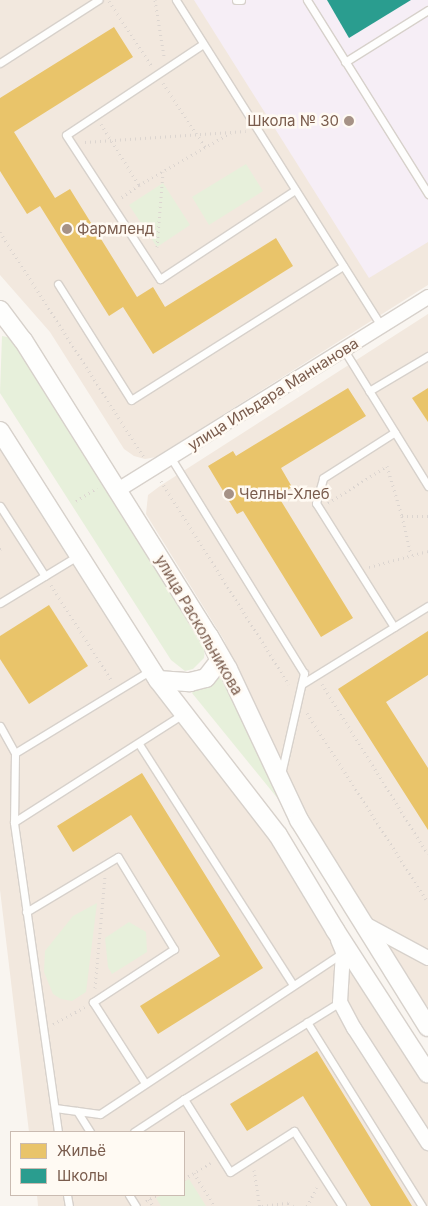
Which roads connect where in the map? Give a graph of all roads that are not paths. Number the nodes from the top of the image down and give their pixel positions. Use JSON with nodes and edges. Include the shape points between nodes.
{"nodes":[{"id":1,"x":98,"y":0,"type":"edge"},
{"id":2,"x":176,"y":0,"type":"edge"},
{"id":3,"x":236,"y":0,"type":"edge"},
{"id":4,"x":241,"y":0,"type":"edge"},
{"id":5,"x":307,"y":0,"type":"edge"},
{"id":6,"x":428,"y":10,"type":"edge"},
{"id":7,"x":203,"y":44,"type":"junction"},
{"id":8,"x":345,"y":62,"type":"junction"},
{"id":9,"x":0,"y":63,"type":"edge"},
{"id":10,"x":295,"y":190,"type":"junction"},
{"id":11,"x":428,"y":194,"type":"edge"},
{"id":12,"x":343,"y":266,"type":"junction"},
{"id":13,"x":58,"y":284,"type":"dead end"},
{"id":14,"x":428,"y":297,"type":"edge"},
{"id":15,"x":0,"y":310,"type":"edge"},
{"id":16,"x":381,"y":326,"type":"junction"},
{"id":17,"x":0,"y":330,"type":"edge"},
{"id":18,"x":23,"y":340,"type":"junction"},
{"id":19,"x":344,"y":350,"type":"junction"},
{"id":20,"x":428,"y":356,"type":"edge"},
{"id":21,"x":369,"y":391,"type":"junction"},
{"id":22,"x":0,"y":431,"type":"edge"},
{"id":23,"x":395,"y":432,"type":"junction"},
{"id":24,"x":171,"y":458,"type":"junction"},
{"id":25,"x":428,"y":486,"type":"edge"},
{"id":26,"x":118,"y":490,"type":"junction"},
{"id":27,"x":0,"y":506,"type":"edge"},
{"id":28,"x":80,"y":554,"type":"junction"},
{"id":29,"x":45,"y":576,"type":"junction"},
{"id":30,"x":0,"y":603,"type":"edge"},
{"id":31,"x":428,"y":606,"type":"edge"},
{"id":32,"x":394,"y":627,"type":"junction"},
{"id":33,"x":209,"y":636,"type":"junction"},
{"id":34,"x":155,"y":675,"type":"junction"},
{"id":35,"x":302,"y":684,"type":"junction"},
{"id":36,"x":183,"y":714,"type":"junction"},
{"id":37,"x":0,"y":726,"type":"edge"},
{"id":38,"x":139,"y":744,"type":"junction"},
{"id":39,"x":15,"y":753,"type":"junction"},
{"id":40,"x":280,"y":780,"type":"junction"},
{"id":41,"x":14,"y":822,"type":"junction"},
{"id":42,"x":26,"y":912,"type":"junction"},
{"id":43,"x":361,"y":922,"type":"junction"},
{"id":44,"x":335,"y":930,"type":"junction"},
{"id":45,"x":342,"y":952,"type":"junction"},
{"id":46,"x":428,"y":958,"type":"edge"},
{"id":47,"x":293,"y":985,"type":"junction"},
{"id":48,"x":340,"y":1002,"type":"junction"},
{"id":49,"x":307,"y":1022,"type":"junction"},
{"id":50,"x":428,"y":1026,"type":"edge"},
{"id":51,"x":428,"y":1074,"type":"edge"},
{"id":52,"x":144,"y":1083,"type":"junction"},
{"id":53,"x":184,"y":1099,"type":"junction"},
{"id":54,"x":54,"y":1108,"type":"junction"},
{"id":55,"x":77,"y":1111,"type":"junction"},
{"id":56,"x":58,"y":1131,"type":"edge"},
{"id":57,"x":89,"y":1131,"type":"edge"},
{"id":58,"x":136,"y":1131,"type":"edge"},
{"id":59,"x":428,"y":1143,"type":"edge"},
{"id":60,"x":342,"y":1206,"type":"edge"},
{"id":61,"x":422,"y":1206,"type":"edge"}],
"edges":[{"from":1,"to":9,"type":"lane"},
{"from":2,"to":7,"type":"lane"},
{"from":3,"to":4,"type":"lane"},
{"from":5,"to":8,"type":"lane"},
{"from":6,"to":8,"type":"lane"},
{"from":7,"to":10,"type":"lane"},
{"from":7,"to":10,"type":"lane","via":[[66,135],[160,279]]},
{"from":8,"to":11,"type":"lane"},
{"from":10,"to":12,"type":"lane"},
{"from":12,"to":13,"type":"lane","via":[[131,400]]},
{"from":12,"to":16,"type":"lane"},
{"from":14,"to":16,"type":"street","name":"улица Ильдара Маннанова"},
{"from":15,"to":18,"type":"street","name":"улица Раскольникова"},
{"from":16,"to":19,"type":"street","name":"улица Ильдара Маннанова"},
{"from":17,"to":18,"type":"street","via":[[8,328]]},
{"from":18,"to":26,"type":"street","name":"улица Раскольникова"},
{"from":19,"to":21,"type":"lane"},
{"from":19,"to":24,"type":"street","name":"улица Ильдара Маннанова"},
{"from":20,"to":21,"type":"lane"},
{"from":21,"to":23,"type":"lane"},
{"from":22,"to":28,"type":"street"},
{"from":23,"to":25,"type":"lane"},
{"from":23,"to":32,"type":"lane","via":[[323,478],[316,503]]},
{"from":24,"to":26,"type":"street","name":"улица Ильдара Маннанова"},
{"from":24,"to":35,"type":"lane","via":[[304,673]]},
{"from":26,"to":33,"type":"street","name":"улица Раскольникова"},
{"from":27,"to":29,"type":"lane"},
{"from":28,"to":29,"type":"lane"},
{"from":28,"to":34,"type":"street"},
{"from":29,"to":30,"type":"lane"},
{"from":31,"to":32,"type":"lane"},
{"from":32,"to":35,"type":"lane"},
{"from":33,"to":34,"type":"street","via":[[220,660],[206,678],[190,682]]},
{"from":33,"to":40,"type":"street","name":"улица Раскольникова"},
{"from":34,"to":36,"type":"street"},
{"from":34,"to":39,"type":"lane","via":[[118,691]]},
{"from":35,"to":40,"type":"lane"},
{"from":36,"to":38,"type":"lane"},
{"from":36,"to":44,"type":"street","via":[[278,835]]},
{"from":37,"to":39,"type":"lane"},
{"from":38,"to":41,"type":"lane"},
{"from":38,"to":47,"type":"lane"},
{"from":39,"to":41,"type":"lane"},
{"from":40,"to":43,"type":"street","name":"улица Раскольникова","via":[[299,820]]},
{"from":41,"to":42,"type":"lane"},
{"from":42,"to":52,"type":"lane","via":[[118,857],[174,949],[93,1002]]},
{"from":42,"to":54,"type":"lane"},
{"from":43,"to":46,"type":"street"},
{"from":43,"to":50,"type":"street","name":"улица Раскольникова"},
{"from":44,"to":45,"type":"street"},
{"from":44,"to":51,"type":"street"},
{"from":45,"to":47,"type":"lane"},
{"from":45,"to":48,"type":"street"},
{"from":47,"to":52,"type":"lane"},
{"from":48,"to":49,"type":"lane"},
{"from":48,"to":59,"type":"street"},
{"from":49,"to":53,"type":"lane"},
{"from":49,"to":61,"type":"lane"},
{"from":52,"to":55,"type":"lane","via":[[100,1114]]},
{"from":53,"to":58,"type":"lane"},
{"from":53,"to":60,"type":"lane","via":[[230,1172],[294,1130]]},
{"from":54,"to":55,"type":"lane"},
{"from":54,"to":56,"type":"lane"},
{"from":55,"to":57,"type":"lane"}]}
